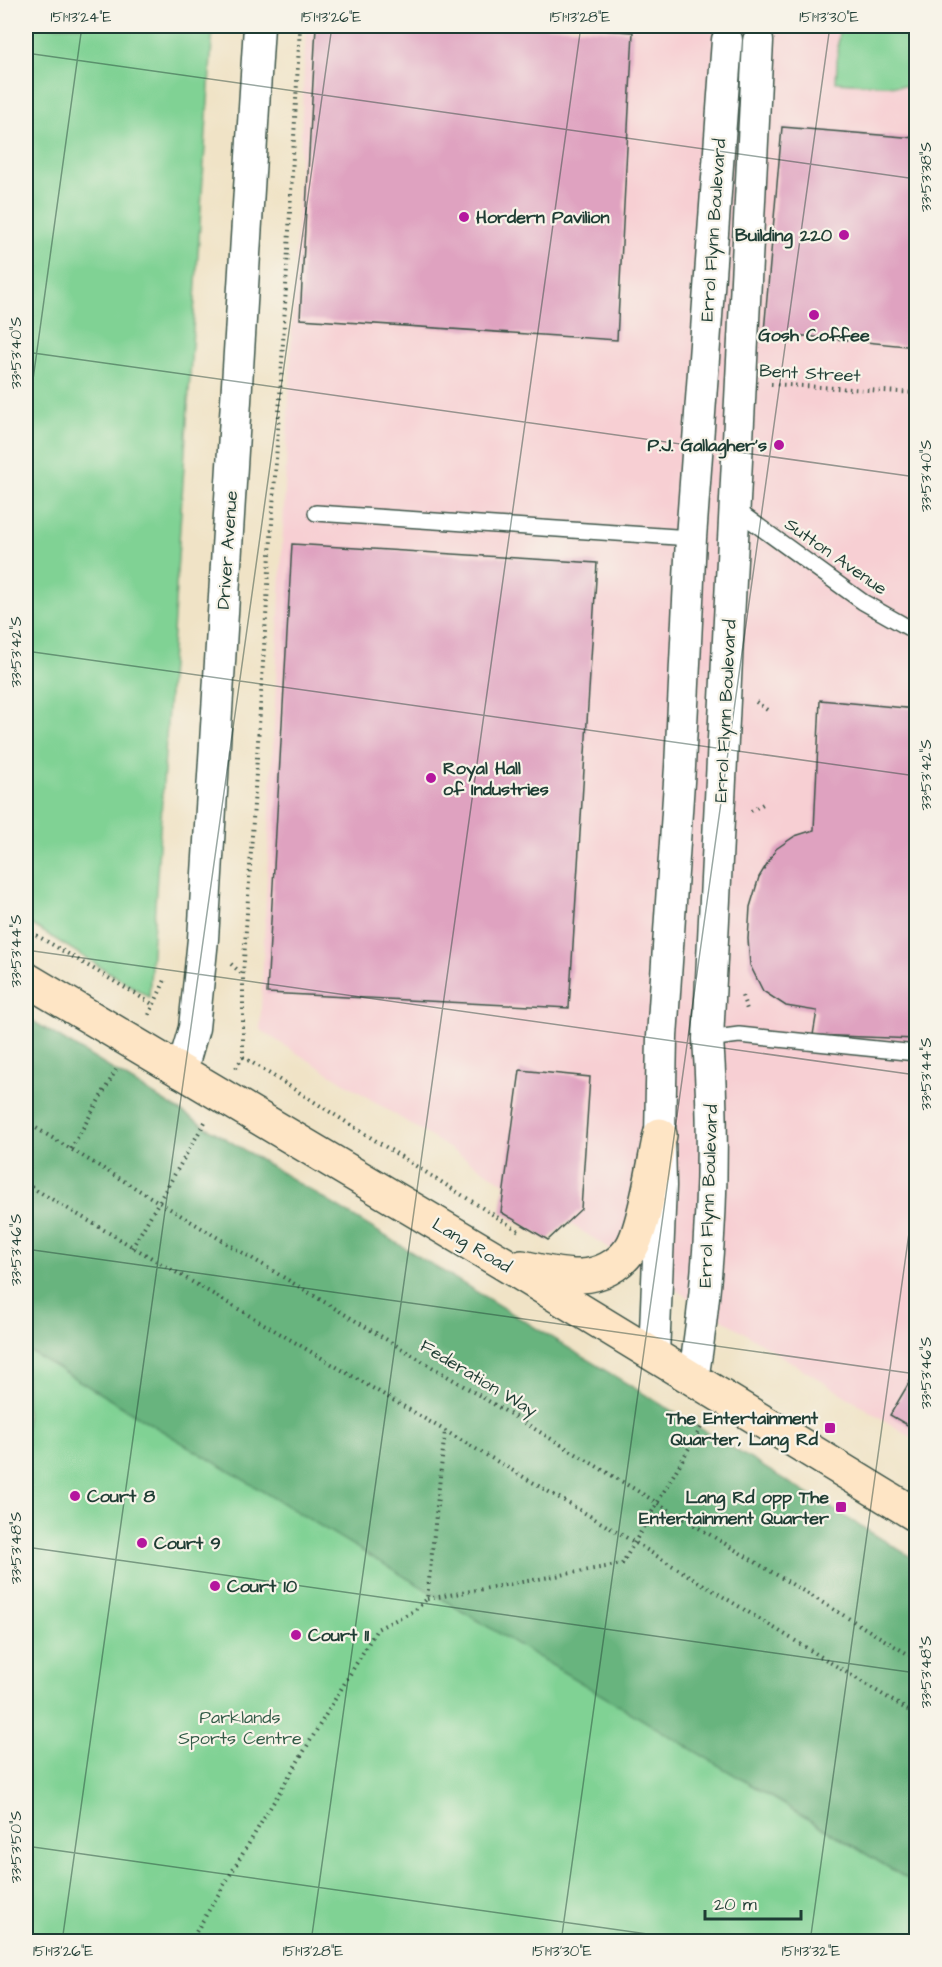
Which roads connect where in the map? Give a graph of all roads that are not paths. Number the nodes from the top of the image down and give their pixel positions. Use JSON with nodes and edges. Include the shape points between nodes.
{"nodes":[{"id":1,"x":259,"y":26,"type":"edge"},
{"id":2,"x":719,"y":33,"type":"edge"},
{"id":3,"x":769,"y":33,"type":"edge"},
{"id":4,"x":735,"y":509,"type":"junction"},
{"id":5,"x":316,"y":513,"type":"dead end"},
{"id":6,"x":691,"y":538,"type":"junction"},
{"id":7,"x":916,"y":632,"type":"edge"},
{"id":8,"x":26,"y":979,"type":"edge"},
{"id":9,"x":708,"y":1039,"type":"junction"},
{"id":10,"x":916,"y":1053,"type":"edge"},
{"id":11,"x":181,"y":1073,"type":"junction"},
{"id":12,"x":660,"y":1135,"type":"junction"},
{"id":13,"x":502,"y":1263,"type":"junction"},
{"id":14,"x":654,"y":1355,"type":"junction"},
{"id":15,"x":693,"y":1380,"type":"junction"},
{"id":16,"x":916,"y":1515,"type":"edge"}],
"edges":[{"from":1,"to":11,"type":"street","name":"Driver Avenue","via":[[203,939],[194,1029]]},
{"from":2,"to":3,"type":"street","via":[[748,44]]},
{"from":2,"to":6,"type":"street","name":"Errol Flynn Boulevard"},
{"from":3,"to":4,"type":"street","name":"Errol Flynn Boulevard","via":[[741,382]]},
{"from":4,"to":7,"type":"lane","name":"Sutton Avenue","via":[[863,602]]},
{"from":4,"to":9,"type":"street","name":"Errol Flynn Boulevard"},
{"from":5,"to":6,"type":"lane"},
{"from":6,"to":12,"type":"street","name":"Errol Flynn Boulevard","via":[[662,1037]]},
{"from":8,"to":11,"type":"street","name":"Lang Road"},
{"from":9,"to":10,"type":"lane","via":[[739,1035]]},
{"from":9,"to":15,"type":"street","name":"Errol Flynn Boulevard","via":[[713,1117],[702,1323]]},
{"from":11,"to":13,"type":"street","name":"Lang Road"},
{"from":12,"to":13,"type":"street","via":[[635,1243],[611,1267],[580,1276]]},
{"from":12,"to":14,"type":"street","name":"Errol Flynn Boulevard","via":[[662,1186]]},
{"from":13,"to":14,"type":"street","name":"Lang Road"},
{"from":14,"to":15,"type":"street","name":"Lang Road"},
{"from":15,"to":16,"type":"street","name":"Lang Road"}]}
